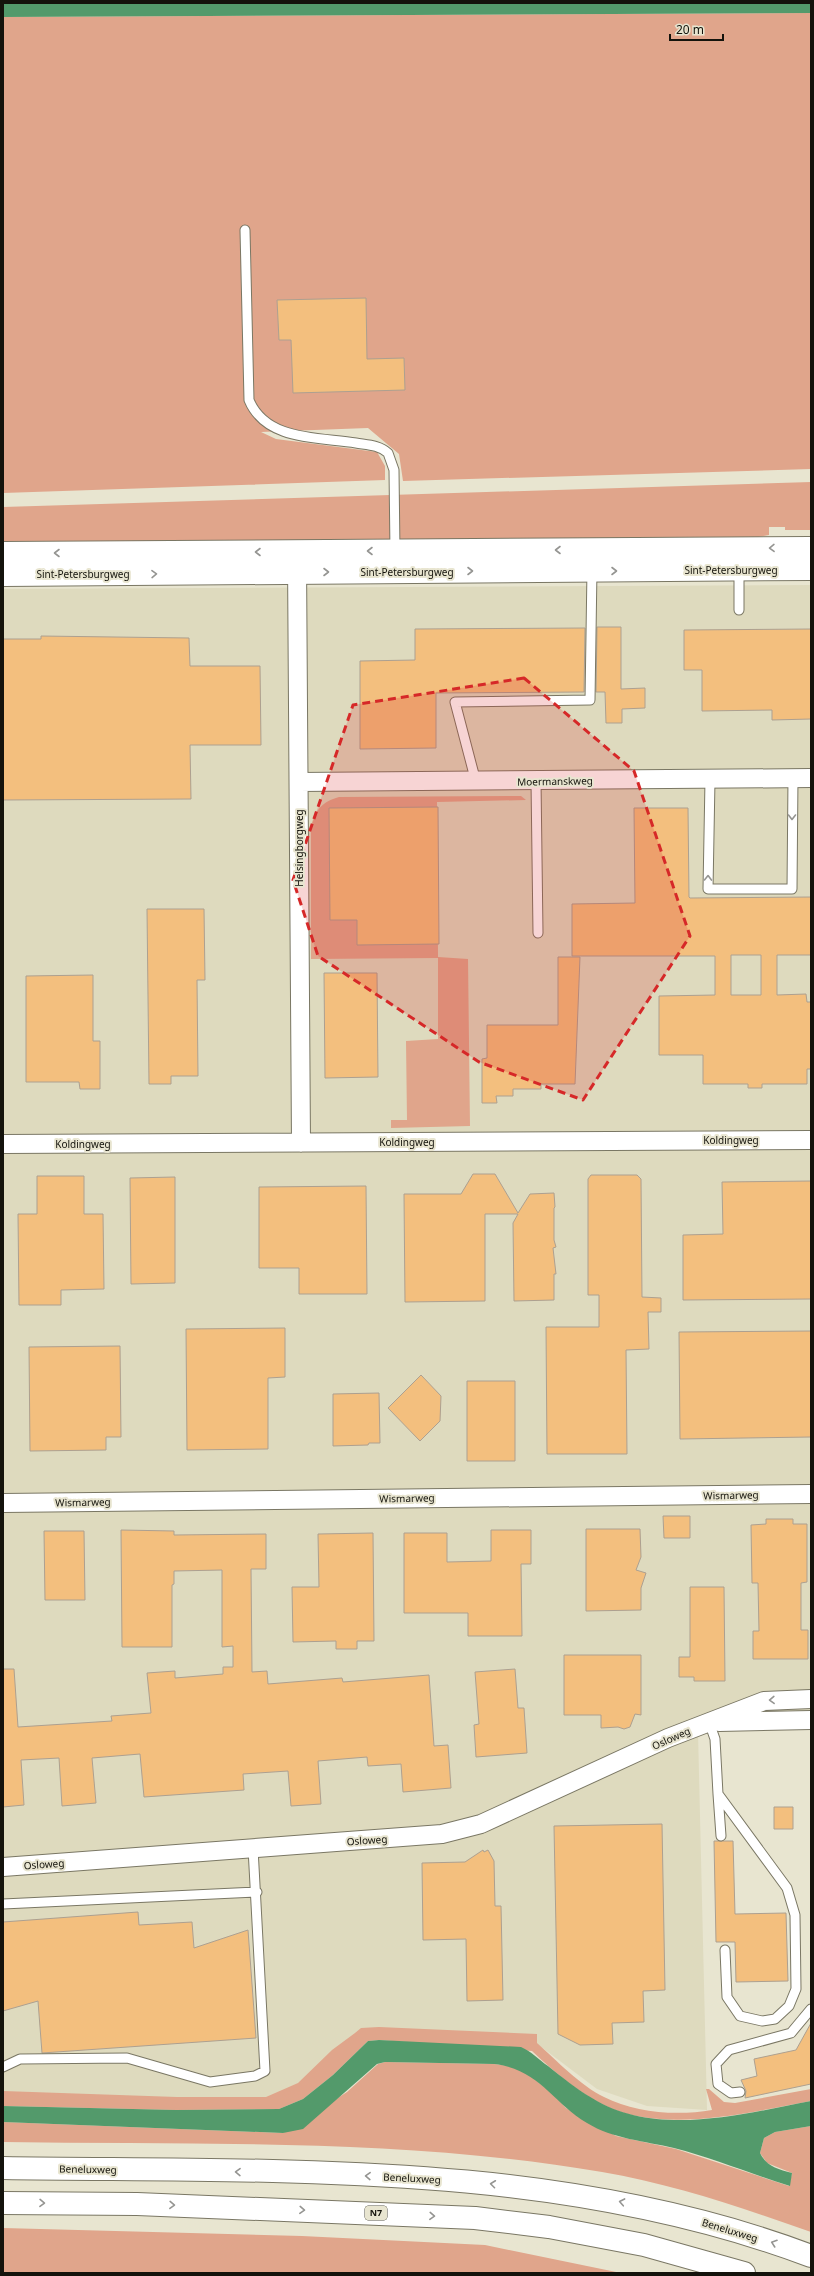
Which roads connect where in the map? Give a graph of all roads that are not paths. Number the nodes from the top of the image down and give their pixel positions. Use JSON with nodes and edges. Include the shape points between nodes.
{"nodes":[{"id":1,"x":245,"y":230,"type":"dead end"},
{"id":2,"x":811,"y":548,"type":"edge"},
{"id":3,"x":3,"y":553,"type":"edge"},
{"id":4,"x":739,"y":559,"type":"junction"},
{"id":5,"x":592,"y":560,"type":"junction"},
{"id":6,"x":395,"y":561,"type":"junction"},
{"id":7,"x":297,"y":562,"type":"junction"},
{"id":8,"x":811,"y":569,"type":"edge"},
{"id":9,"x":3,"y":575,"type":"edge"},
{"id":10,"x":739,"y":610,"type":"dead end"},
{"id":11,"x":793,"y":778,"type":"junction"},
{"id":12,"x":811,"y":778,"type":"edge"},
{"id":13,"x":710,"y":780,"type":"junction"},
{"id":14,"x":536,"y":781,"type":"junction"},
{"id":15,"x":299,"y":782,"type":"junction"},
{"id":16,"x":476,"y":782,"type":"junction"},
{"id":17,"x":538,"y":933,"type":"dead end"},
{"id":18,"x":811,"y":1140,"type":"edge"},
{"id":19,"x":301,"y":1143,"type":"junction"},
{"id":20,"x":3,"y":1144,"type":"edge"},
{"id":21,"x":811,"y":1494,"type":"edge"},
{"id":22,"x":3,"y":1503,"type":"edge"},
{"id":23,"x":811,"y":1699,"type":"edge"},
{"id":24,"x":811,"y":1720,"type":"edge"},
{"id":25,"x":709,"y":1722,"type":"junction"},
{"id":26,"x":718,"y":1794,"type":"junction"},
{"id":27,"x":721,"y":1836,"type":"dead end"},
{"id":28,"x":253,"y":1848,"type":"junction"},
{"id":29,"x":3,"y":1867,"type":"edge"},
{"id":30,"x":257,"y":1892,"type":"junction"},
{"id":31,"x":3,"y":1904,"type":"edge"},
{"id":32,"x":725,"y":1950,"type":"dead end"},
{"id":33,"x":811,"y":2009,"type":"edge"},
{"id":34,"x":3,"y":2067,"type":"edge"},
{"id":35,"x":740,"y":2092,"type":"dead end"},
{"id":36,"x":3,"y":2168,"type":"edge"},
{"id":37,"x":3,"y":2202,"type":"edge"},
{"id":38,"x":811,"y":2256,"type":"edge"},
{"id":39,"x":744,"y":2273,"type":"edge"}],
"edges":[{"from":1,"to":6,"type":"lane","via":[[249,400],[252,408],[261,420],[275,430],[373,446],[388,454],[394,470]]},
{"from":2,"to":4,"type":"main road","name":"Sint-Petersburgweg","one_way":true},
{"from":7,"to":3,"type":"main road","name":"Sint-Petersburgweg","one_way":true},
{"from":4,"to":5,"type":"main road","name":"Sint-Petersburgweg"},
{"from":4,"to":8,"type":"main road","name":"Sint-Petersburgweg"},
{"from":4,"to":10,"type":"lane"},
{"from":5,"to":6,"type":"main road","name":"Sint-Petersburgweg"},
{"from":5,"to":16,"type":"lane","via":[[590,700],[455,702]]},
{"from":6,"to":7,"type":"main road","name":"Sint-Petersburgweg"},
{"from":9,"to":7,"type":"main road","name":"Sint-Petersburgweg","one_way":true},
{"from":7,"to":15,"type":"street","name":"Helsingborgweg"},
{"from":11,"to":12,"type":"street","name":"Moermanskweg"},
{"from":11,"to":13,"type":"street","name":"Moermanskweg"},
{"from":11,"to":13,"type":"lane","one_way":true,"via":[[792,889],[708,889]]},
{"from":13,"to":14,"type":"street","name":"Moermanskweg"},
{"from":14,"to":16,"type":"street","name":"Moermanskweg"},
{"from":14,"to":17,"type":"lane"},
{"from":15,"to":16,"type":"street","name":"Moermanskweg"},
{"from":15,"to":19,"type":"street","name":"Helsingborgweg"},
{"from":18,"to":19,"type":"street","name":"Koldingweg"},
{"from":19,"to":20,"type":"street","name":"Koldingweg"},
{"from":21,"to":22,"type":"street","name":"Wismarweg"},
{"from":23,"to":25,"type":"street","name":"Osloweg","one_way":true,"via":[[764,1701]]},
{"from":24,"to":25,"type":"street","name":"Osloweg"},
{"from":25,"to":26,"type":"lane","via":[[715,1739]]},
{"from":25,"to":28,"type":"street","name":"Osloweg","via":[[462,1830],[442,1834]]},
{"from":26,"to":27,"type":"lane"},
{"from":26,"to":32,"type":"lane","via":[[788,1888],[795,1915],[796,1989],[789,2006],[775,2019],[762,2021],[740,2016],[727,1997]]},
{"from":28,"to":29,"type":"street","name":"Osloweg"},
{"from":28,"to":30,"type":"lane"},
{"from":30,"to":31,"type":"lane"},
{"from":30,"to":34,"type":"lane","via":[[265,2071],[255,2076],[210,2082],[127,2058],[20,2059]]},
{"from":33,"to":35,"type":"lane","via":[[791,2033],[729,2050],[716,2064],[718,2084],[731,2093]]},
{"from":38,"to":36,"type":"main road","name":"Beneluxweg","one_way":true,"via":[[744,2233],[649,2207],[597,2197],[490,2183],[435,2178],[289,2173]]},
{"from":37,"to":39,"type":"main road","number":"N7","one_way":true,"via":[[145,2204],[475,2218],[549,2227],[644,2245]]}]}
